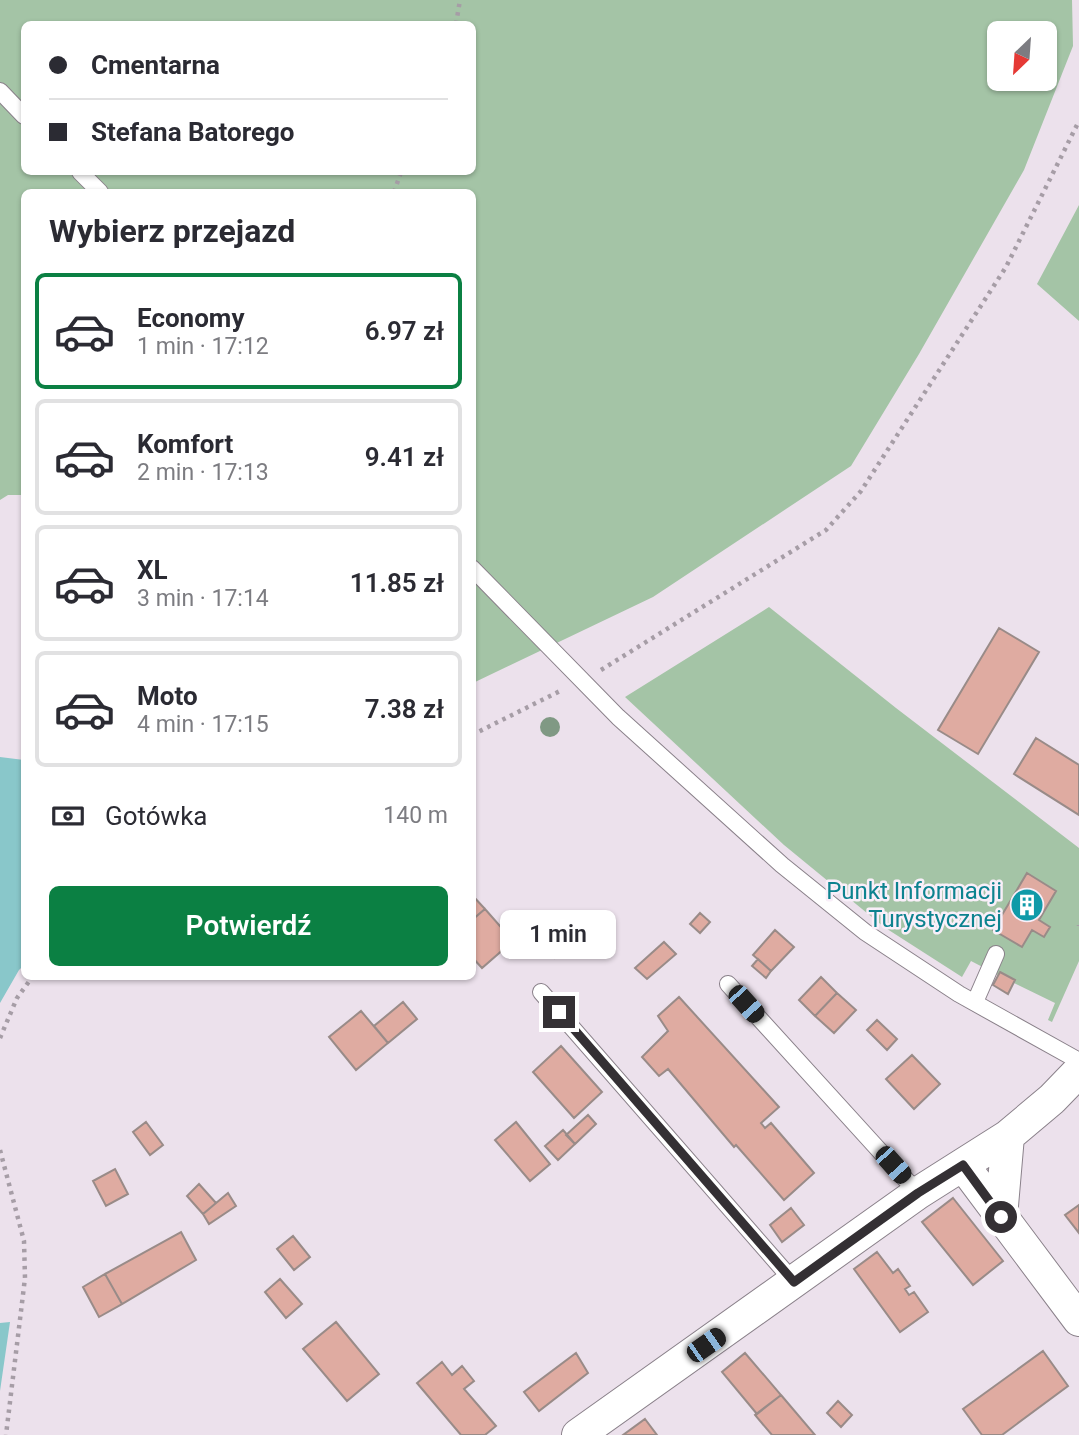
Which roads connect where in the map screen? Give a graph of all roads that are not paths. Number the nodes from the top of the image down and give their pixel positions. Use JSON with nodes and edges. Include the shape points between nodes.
{"nodes":[{"id":1,"x":0,"y":91,"type":"edge"},
{"id":2,"x":21,"y":113,"type":"edge"},
{"id":3,"x":83,"y":175,"type":"edge"},
{"id":4,"x":97,"y":189,"type":"edge"},
{"id":5,"x":476,"y":572,"type":"edge"},
{"id":6,"x":996,"y":954,"type":"dead end"},
{"id":7,"x":728,"y":984,"type":"dead end"},
{"id":8,"x":541,"y":992,"type":"dead end"},
{"id":9,"x":975,"y":1002,"type":"junction"},
{"id":10,"x":1079,"y":1061,"type":"edge"},
{"id":11,"x":1079,"y":1070,"type":"edge"},
{"id":12,"x":1008,"y":1136,"type":"junction"},
{"id":13,"x":963,"y":1165,"type":"junction"},
{"id":14,"x":918,"y":1193,"type":"junction"},
{"id":15,"x":1001,"y":1217,"type":"junction"},
{"id":16,"x":794,"y":1282,"type":"junction"},
{"id":17,"x":1079,"y":1320,"type":"edge"},
{"id":18,"x":578,"y":1435,"type":"edge"}],
"edges":[{"from":1,"to":2,"type":"lane"},
{"from":3,"to":4,"type":"lane"},
{"from":5,"to":9,"type":"lane","via":[[618,717],[782,865],[865,932]]},
{"from":6,"to":9,"type":"lane"},
{"from":7,"to":14,"type":"lane"},
{"from":8,"to":16,"type":"lane"},
{"from":9,"to":10,"type":"lane"},
{"from":11,"to":12,"type":"street","via":[[1052,1100]]},
{"from":12,"to":13,"type":"street"},
{"from":12,"to":15,"type":"street"},
{"from":13,"to":14,"type":"street"},
{"from":13,"to":15,"type":"street"},
{"from":14,"to":16,"type":"street"},
{"from":15,"to":17,"type":"street"},
{"from":16,"to":18,"type":"street"}]}
